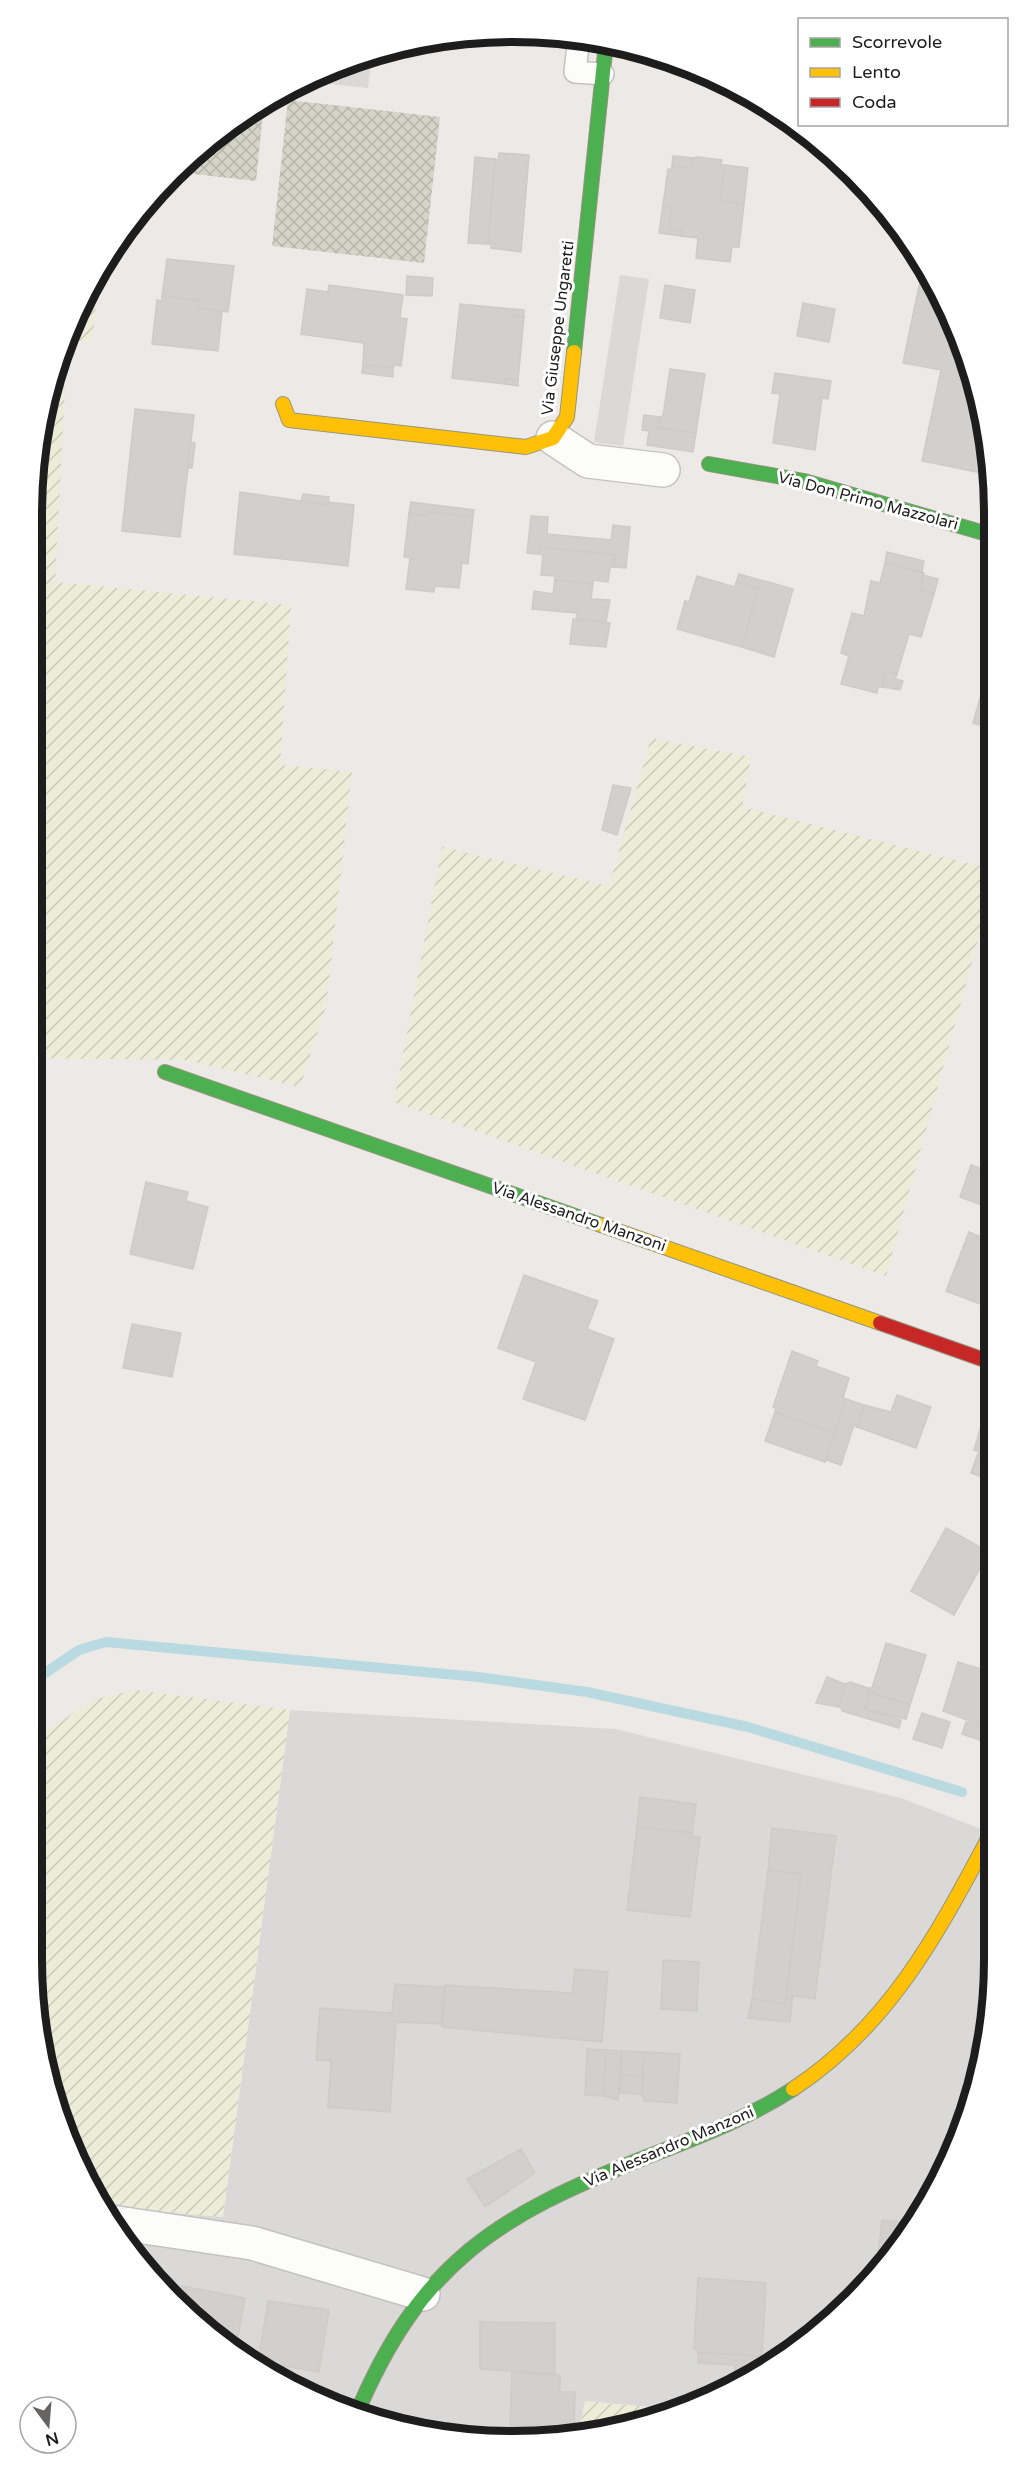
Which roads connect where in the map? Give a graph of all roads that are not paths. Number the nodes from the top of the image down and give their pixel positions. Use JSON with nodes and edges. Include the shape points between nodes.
{"nodes":[{"id":1,"x":578,"y":47,"type":"edge"},
{"id":2,"x":605,"y":51,"type":"edge"},
{"id":3,"x":603,"y":74,"type":"junction"},
{"id":4,"x":283,"y":404,"type":"dead end"},
{"id":5,"x":553,"y":438,"type":"junction"},
{"id":6,"x":709,"y":464,"type":"dead end"},
{"id":7,"x":663,"y":470,"type":"dead end"},
{"id":8,"x":984,"y":533,"type":"edge"},
{"id":9,"x":165,"y":1072,"type":"dead end"},
{"id":10,"x":984,"y":1360,"type":"edge"},
{"id":11,"x":984,"y":1855,"type":"edge"},
{"id":12,"x":122,"y":2224,"type":"edge"},
{"id":13,"x":423,"y":2294,"type":"junction"},
{"id":14,"x":360,"y":2405,"type":"edge"}],
"edges":[{"from":1,"to":3,"type":"lane","via":[[575,72]]},
{"from":2,"to":3,"type":"street","name":"Via Giuseppe Ungaretti"},
{"from":3,"to":5,"type":"street","name":"Via Giuseppe Ungaretti","via":[[567,417]]},
{"from":4,"to":5,"type":"street","name":"Via Giuseppe Ungaretti","via":[[289,420],[516,446]]},
{"from":5,"to":7,"type":"street","via":[[588,461]]},
{"from":6,"to":8,"type":"street","name":"Via Don Primo Mazzolari","via":[[804,481]]},
{"from":9,"to":10,"type":"street","name":"Via Alessandro Manzoni"},
{"from":11,"to":13,"type":"street","name":"Via Alessandro Manzoni","via":[[915,1970],[889,2005],[820,2071],[770,2103],[692,2141],[540,2202],[459,2256]]},
{"from":12,"to":13,"type":"street","via":[[252,2242]]},
{"from":13,"to":14,"type":"street","name":"Via Alessandro Manzoni","via":[[389,2340]]}]}
